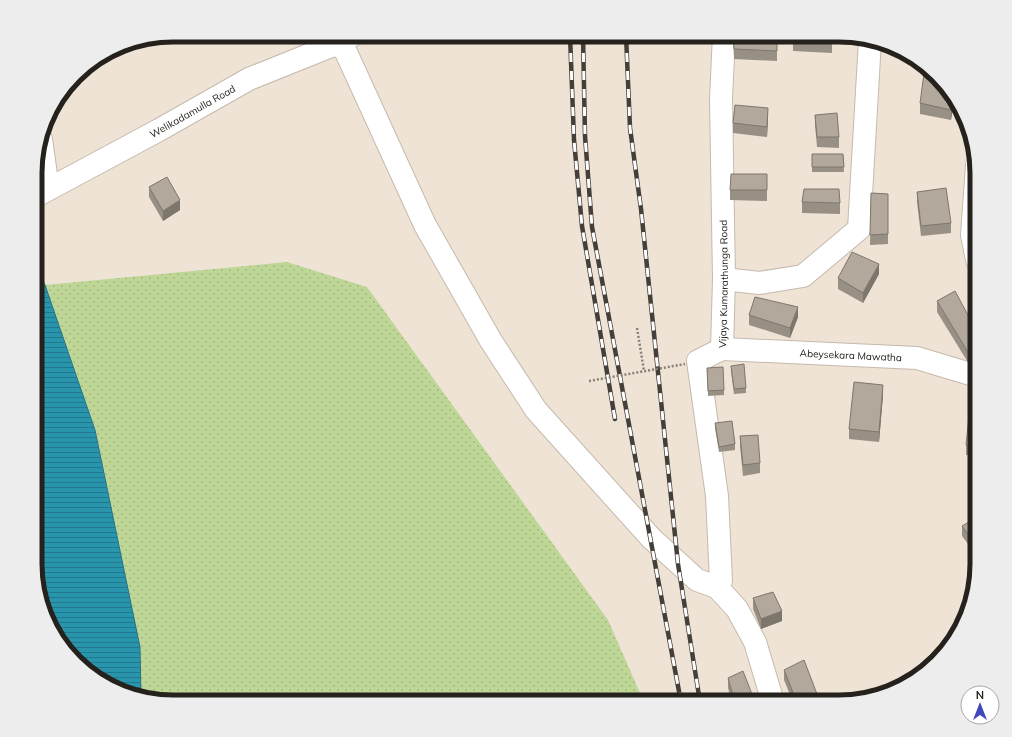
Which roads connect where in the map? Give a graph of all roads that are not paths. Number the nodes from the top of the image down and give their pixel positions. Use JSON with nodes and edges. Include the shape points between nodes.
{"nodes":[{"id":1,"x":340,"y":42,"type":"edge"},
{"id":2,"x":345,"y":42,"type":"edge"},
{"id":3,"x":724,"y":42,"type":"edge"},
{"id":4,"x":870,"y":46,"type":"edge"},
{"id":5,"x":42,"y":193,"type":"edge"},
{"id":6,"x":724,"y":279,"type":"junction"},
{"id":7,"x":722,"y":349,"type":"junction"},
{"id":8,"x":970,"y":374,"type":"edge"},
{"id":9,"x":717,"y":587,"type":"junction"},
{"id":10,"x":772,"y":695,"type":"edge"}],
"edges":[{"from":1,"to":5,"type":"street","name":"Welikadamulla Road","via":[[249,80]]},
{"from":2,"to":9,"type":"street","via":[[345,50],[425,225],[491,341],[536,410],[651,538],[697,580]]},
{"from":3,"to":6,"type":"street","name":"Vijaya Kumarathunga Road","via":[[721,99]]},
{"from":4,"to":6,"type":"street","via":[[859,229],[803,276],[759,283]]},
{"from":6,"to":7,"type":"street","name":"Vijaya Kumarathunga Road"},
{"from":7,"to":8,"type":"street","name":"Abeysekara Mawatha","via":[[917,358]]},
{"from":7,"to":9,"type":"street","name":"Vijaya Kumarathunga Road","via":[[698,361],[717,496],[720,581]]},
{"from":9,"to":10,"type":"street","via":[[737,609],[755,642]]}]}
